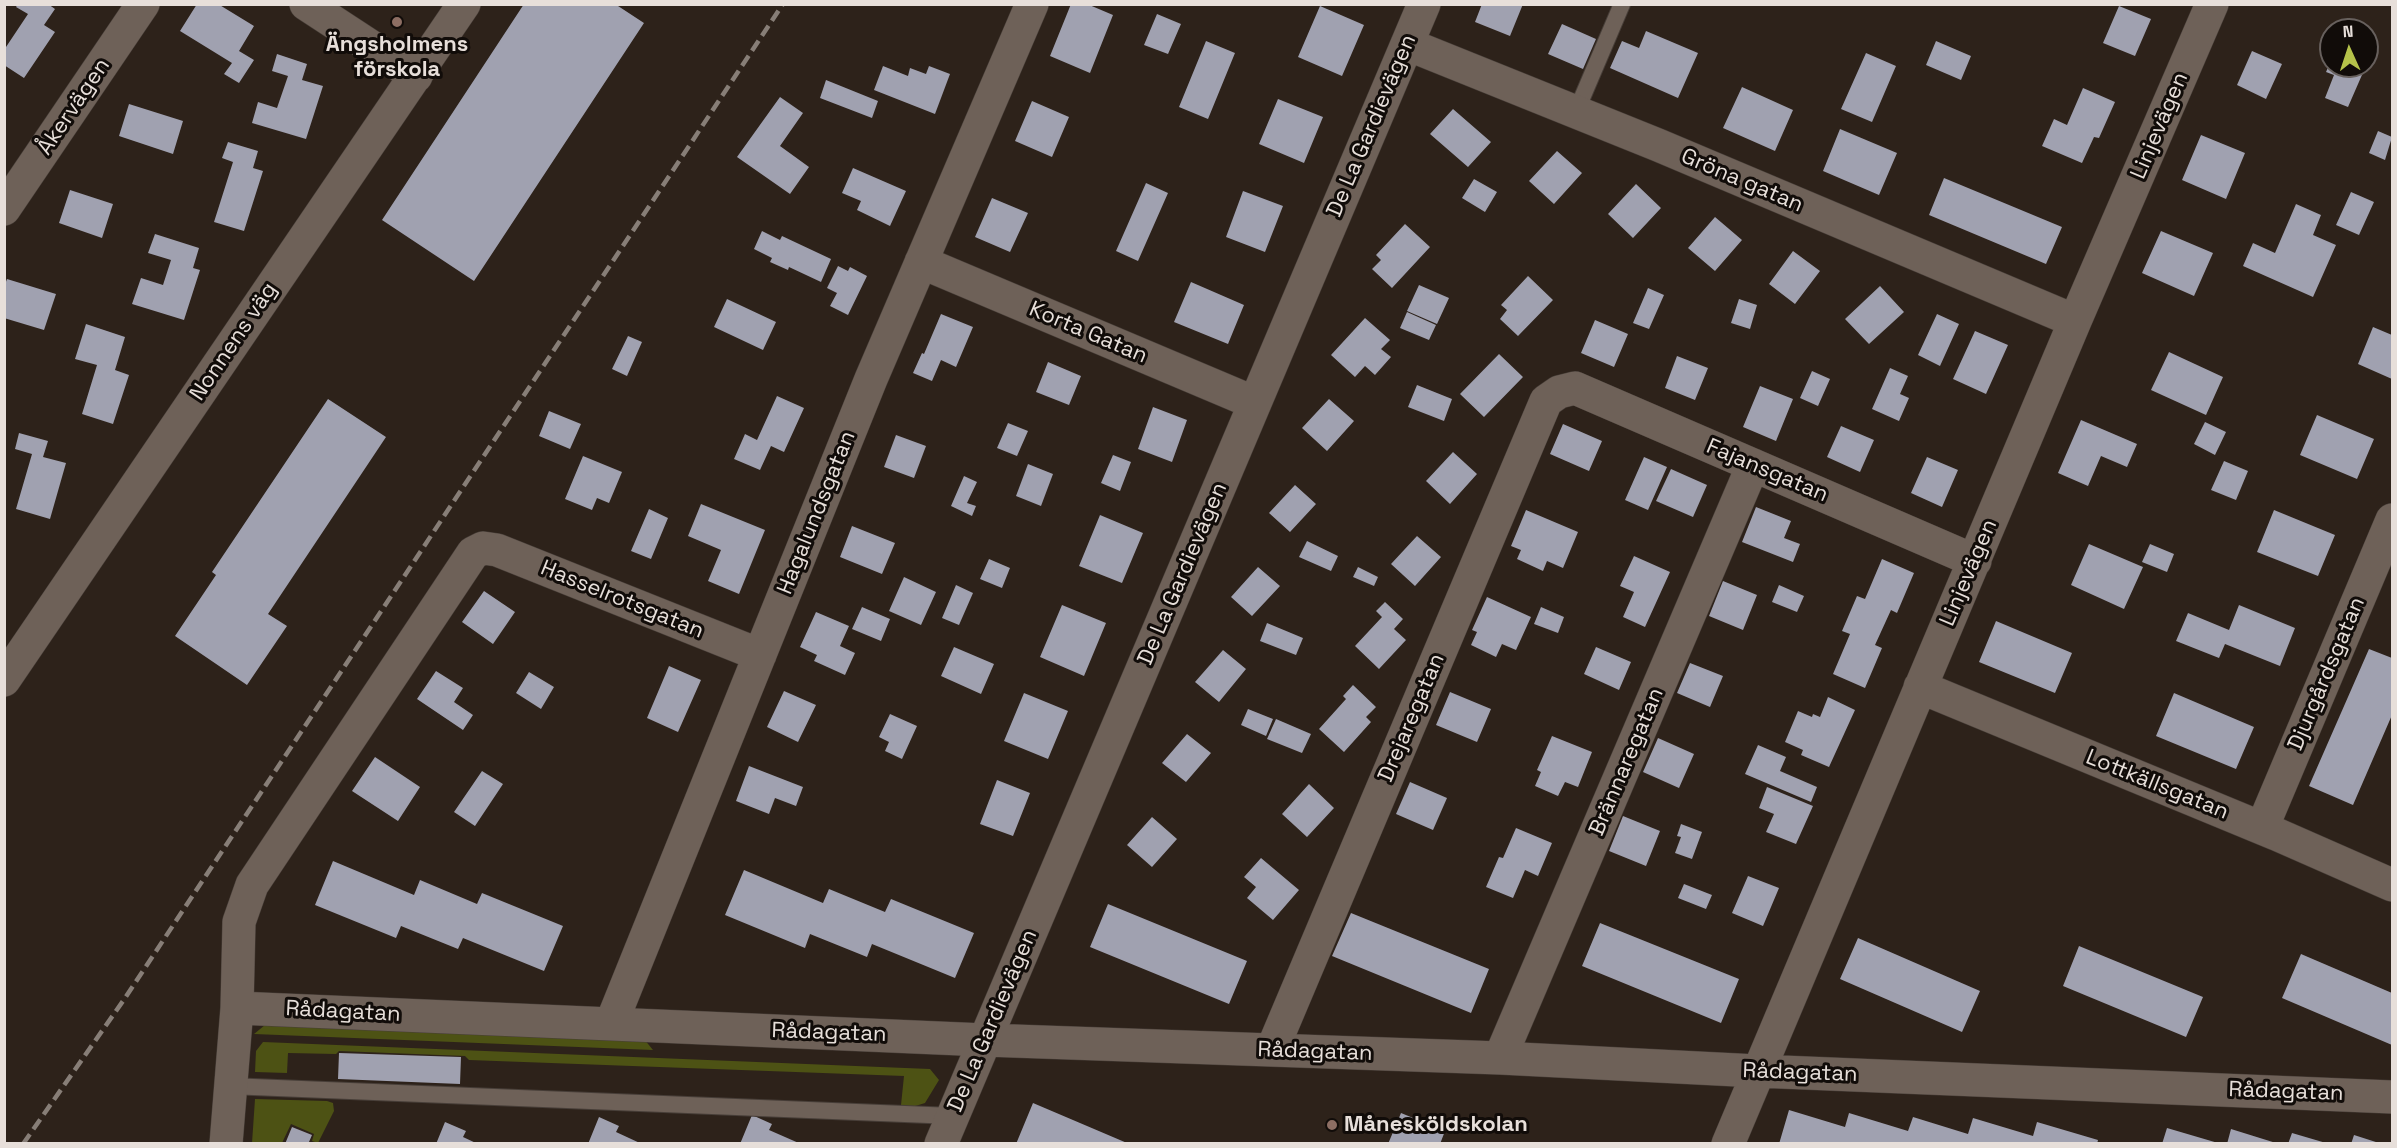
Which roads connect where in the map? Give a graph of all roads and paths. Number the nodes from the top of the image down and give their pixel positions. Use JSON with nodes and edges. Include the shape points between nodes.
{"nodes":[{"id":1,"x":144,"y":4,"type":"edge"},
{"id":2,"x":306,"y":4,"type":"edge"},
{"id":3,"x":464,"y":4,"type":"edge"},
{"id":4,"x":1032,"y":4,"type":"edge"},
{"id":5,"x":1424,"y":4,"type":"edge"},
{"id":6,"x":1622,"y":4,"type":"edge"},
{"id":7,"x":2212,"y":4,"type":"edge"},
{"id":8,"x":1407,"y":44,"type":"junction"},
{"id":9,"x":416,"y":76,"type":"junction"},
{"id":10,"x":1576,"y":112,"type":"junction"},
{"id":11,"x":4,"y":208,"type":"edge"},
{"id":12,"x":921,"y":262,"type":"junction"},
{"id":13,"x":2075,"y":321,"type":"junction"},
{"id":14,"x":1559,"y":392,"type":"joint"},
{"id":15,"x":1255,"y":403,"type":"junction"},
{"id":16,"x":1753,"y":465,"type":"junction"},
{"id":17,"x":2392,"y":520,"type":"edge"},
{"id":18,"x":1975,"y":561,"type":"junction"},
{"id":19,"x":760,"y":655,"type":"junction"},
{"id":20,"x":4,"y":680,"type":"edge"},
{"id":21,"x":1920,"y":687,"type":"junction"},
{"id":22,"x":2262,"y":828,"type":"junction"},
{"id":23,"x":2392,"y":885,"type":"edge"},
{"id":24,"x":237,"y":1008,"type":"junction"},
{"id":25,"x":611,"y":1024,"type":"junction"},
{"id":26,"x":985,"y":1040,"type":"junction"},
{"id":27,"x":1272,"y":1050,"type":"junction"},
{"id":28,"x":1500,"y":1058,"type":"junction"},
{"id":29,"x":1757,"y":1071,"type":"junction"},
{"id":30,"x":229,"y":1086,"type":"junction"},
{"id":31,"x":2392,"y":1097,"type":"edge"},
{"id":32,"x":947,"y":1130,"type":"edge"},
{"id":33,"x":226,"y":1143,"type":"edge"},
{"id":34,"x":1728,"y":1143,"type":"edge"}],
"edges":[{"from":1,"to":11,"type":"street","name":"Åkervägen"},
{"from":2,"to":9,"type":"street"},
{"from":3,"to":9,"type":"street","name":"Nonnens väg"},
{"from":4,"to":12,"type":"street","name":"Hagalundsgatan"},
{"from":5,"to":8,"type":"street","name":"De La Gardievägen"},
{"from":6,"to":10,"type":"lane"},
{"from":7,"to":13,"type":"street","name":"Linjevägen"},
{"from":8,"to":10,"type":"street","name":"Gröna gatan"},
{"from":8,"to":15,"type":"street","name":"De La Gardievägen"},
{"from":9,"to":20,"type":"street","name":"Nonnens väg"},
{"from":10,"to":13,"type":"street","name":"Gröna gatan"},
{"from":12,"to":15,"type":"street","name":"Korta Gatan"},
{"from":12,"to":19,"type":"street","name":"Hagalundsgatan"},
{"from":13,"to":18,"type":"street","name":"Linjevägen"},
{"from":14,"to":16,"type":"street","name":"Fajansgatan","via":[[1575,388]]},
{"from":14,"to":27,"type":"street","name":"Drejaregatan","via":[[1546,401]]},
{"from":15,"to":26,"type":"street","name":"De La Gardievägen"},
{"from":16,"to":18,"type":"street","name":"Fajansgatan"},
{"from":16,"to":28,"type":"street","name":"Brännaregatan"},
{"from":17,"to":22,"type":"street","name":"Djurgårdsgatan"},
{"from":18,"to":21,"type":"street","name":"Linjevägen"},
{"from":19,"to":24,"type":"street","name":"Hasselrotsgatan","via":[[497,550],[483,548],[473,553],[252,885],[239,922]]},
{"from":19,"to":25,"type":"street","name":"Hagalundsgatan"},
{"from":21,"to":22,"type":"street","name":"Lottkällsgatan"},
{"from":21,"to":29,"type":"street","name":"Linjevägen"},
{"from":22,"to":23,"type":"street","name":"Lottkällsgatan"},
{"from":24,"to":25,"type":"street","name":"Rådagatan"},
{"from":24,"to":30,"type":"street"},
{"from":25,"to":26,"type":"street","name":"Rådagatan"},
{"from":26,"to":27,"type":"street","name":"Rådagatan"},
{"from":26,"to":32,"type":"street","name":"De La Gardievägen"},
{"from":27,"to":28,"type":"street","name":"Rådagatan"},
{"from":28,"to":29,"type":"street","name":"Rådagatan"},
{"from":29,"to":31,"type":"street","name":"Rådagatan"},
{"from":29,"to":34,"type":"street","name":"Linjevägen"},
{"from":30,"to":32,"type":"lane"},
{"from":30,"to":33,"type":"street"}]}
